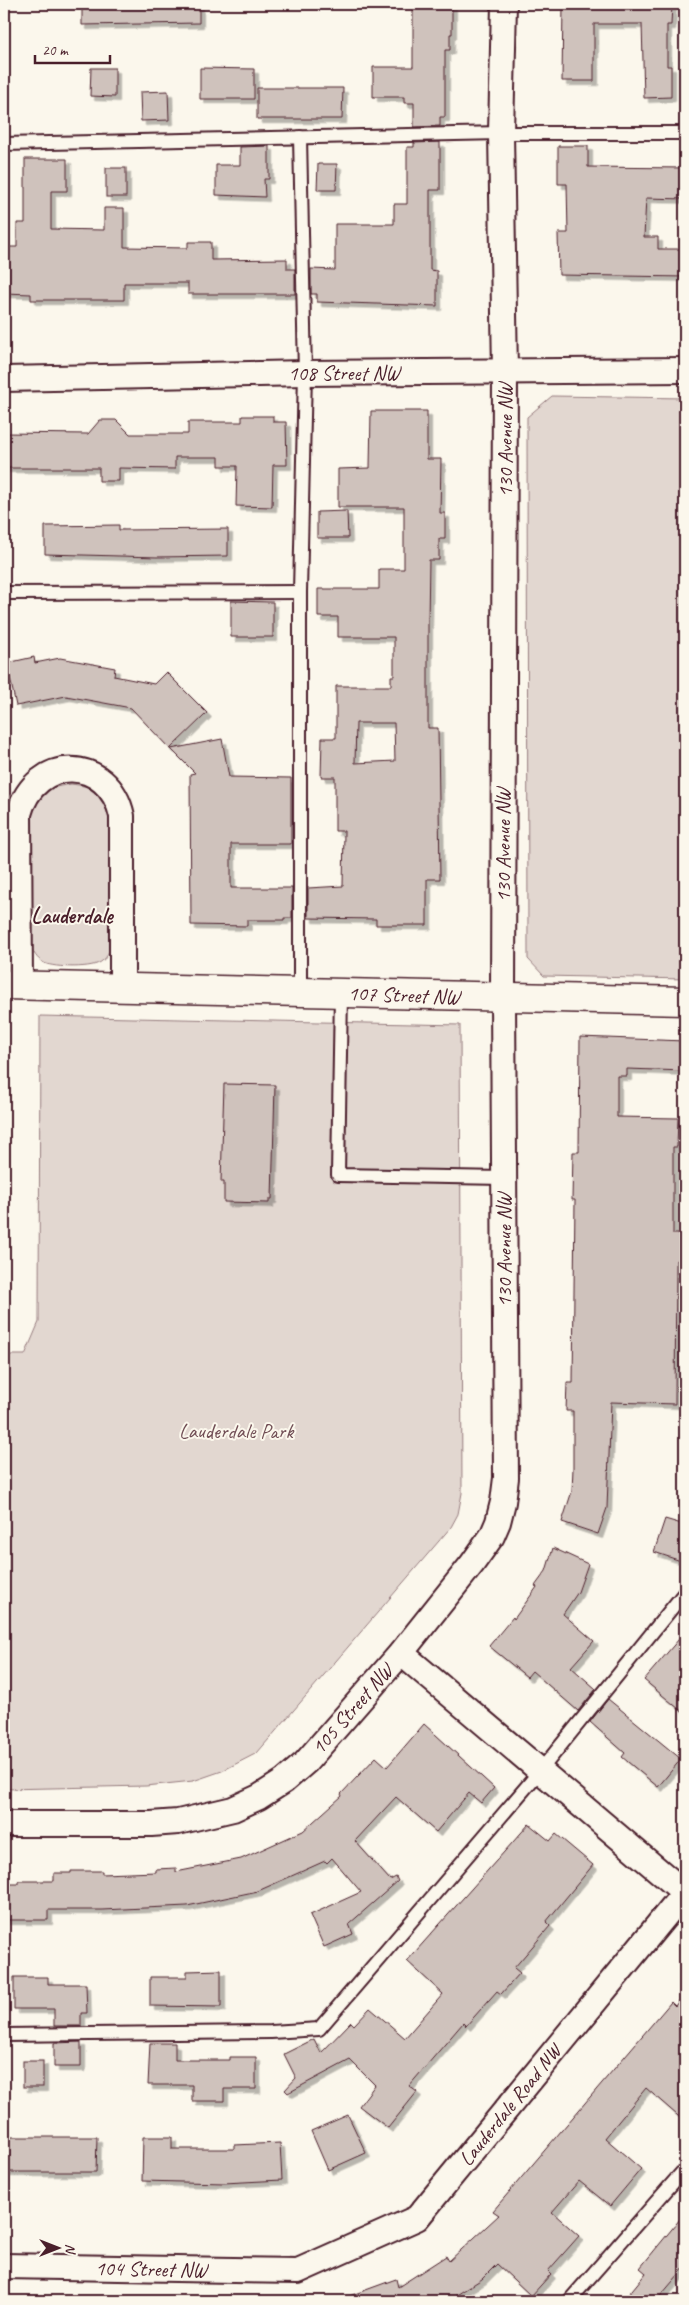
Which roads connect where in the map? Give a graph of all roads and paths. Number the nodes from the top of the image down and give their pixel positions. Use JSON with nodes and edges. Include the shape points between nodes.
{"nodes":[{"id":1,"x":504,"y":4,"type":"edge"},
{"id":2,"x":501,"y":133,"type":"junction"},
{"id":3,"x":685,"y":133,"type":"edge"},
{"id":4,"x":300,"y":137,"type":"junction"},
{"id":5,"x":4,"y":144,"type":"edge"},
{"id":6,"x":685,"y":370,"type":"edge"},
{"id":7,"x":305,"y":372,"type":"junction"},
{"id":8,"x":505,"y":372,"type":"junction"},
{"id":9,"x":4,"y":379,"type":"edge"},
{"id":10,"x":300,"y":592,"type":"junction"},
{"id":11,"x":4,"y":593,"type":"edge"},
{"id":12,"x":12,"y":985,"type":"edge"},
{"id":13,"x":122,"y":987,"type":"junction"},
{"id":14,"x":300,"y":992,"type":"junction"},
{"id":15,"x":340,"y":993,"type":"junction"},
{"id":16,"x":503,"y":998,"type":"junction"},
{"id":17,"x":685,"y":1001,"type":"edge"},
{"id":18,"x":504,"y":1178,"type":"junction"},
{"id":19,"x":685,"y":1592,"type":"edge"},
{"id":20,"x":401,"y":1653,"type":"junction"},
{"id":21,"x":540,"y":1771,"type":"junction"},
{"id":22,"x":4,"y":1824,"type":"edge"},
{"id":23,"x":685,"y":1892,"type":"edge"},
{"id":24,"x":4,"y":2035,"type":"edge"},
{"id":25,"x":685,"y":2169,"type":"edge"},
{"id":26,"x":4,"y":2266,"type":"edge"},
{"id":27,"x":298,"y":2271,"type":"joint"},
{"id":28,"x":569,"y":2301,"type":"edge"}],
"edges":[{"from":1,"to":2,"type":"street","name":"130 Avenue NW"},
{"from":2,"to":3,"type":"lane"},
{"from":2,"to":4,"type":"lane"},
{"from":2,"to":8,"type":"street","name":"130 Avenue NW"},
{"from":4,"to":5,"type":"lane"},
{"from":4,"to":7,"type":"lane"},
{"from":6,"to":8,"type":"street","name":"108 Street NW"},
{"from":7,"to":8,"type":"street","name":"108 Street NW"},
{"from":7,"to":9,"type":"street","name":"108 Street NW"},
{"from":7,"to":10,"type":"lane"},
{"from":8,"to":16,"type":"street","name":"130 Avenue NW"},
{"from":10,"to":11,"type":"lane"},
{"from":10,"to":14,"type":"lane"},
{"from":12,"to":13,"type":"street","name":"107 Street NW"},
{"from":12,"to":13,"type":"street","name":"107 Street NW","via":[[22,802],[37,781],[61,770],[74,770],[96,776],[120,804]]},
{"from":13,"to":14,"type":"street","name":"107 Street NW"},
{"from":14,"to":15,"type":"street","name":"107 Street NW"},
{"from":15,"to":16,"type":"street","name":"107 Street NW"},
{"from":15,"to":18,"type":"lane","via":[[338,1175]]},
{"from":16,"to":17,"type":"street","name":"107 Street NW"},
{"from":16,"to":18,"type":"street","name":"130 Avenue NW"},
{"from":18,"to":20,"type":"street","name":"130 Avenue NW","via":[[506,1478],[503,1502],[495,1529],[482,1550]]},
{"from":19,"to":21,"type":"lane"},
{"from":20,"to":21,"type":"street","name":"105 Street NW"},
{"from":20,"to":22,"type":"street","name":"105 Street NW","via":[[306,1762],[284,1781],[233,1809],[206,1817],[151,1824]]},
{"from":21,"to":23,"type":"street","name":"105 Street NW"},
{"from":21,"to":24,"type":"lane","via":[[319,2029]]},
{"from":23,"to":27,"type":"street","name":"Lauderdale Road NW","via":[[416,2218]]},
{"from":25,"to":28,"type":"lane"},
{"from":26,"to":27,"type":"street","name":"104 Street NW"}]}
